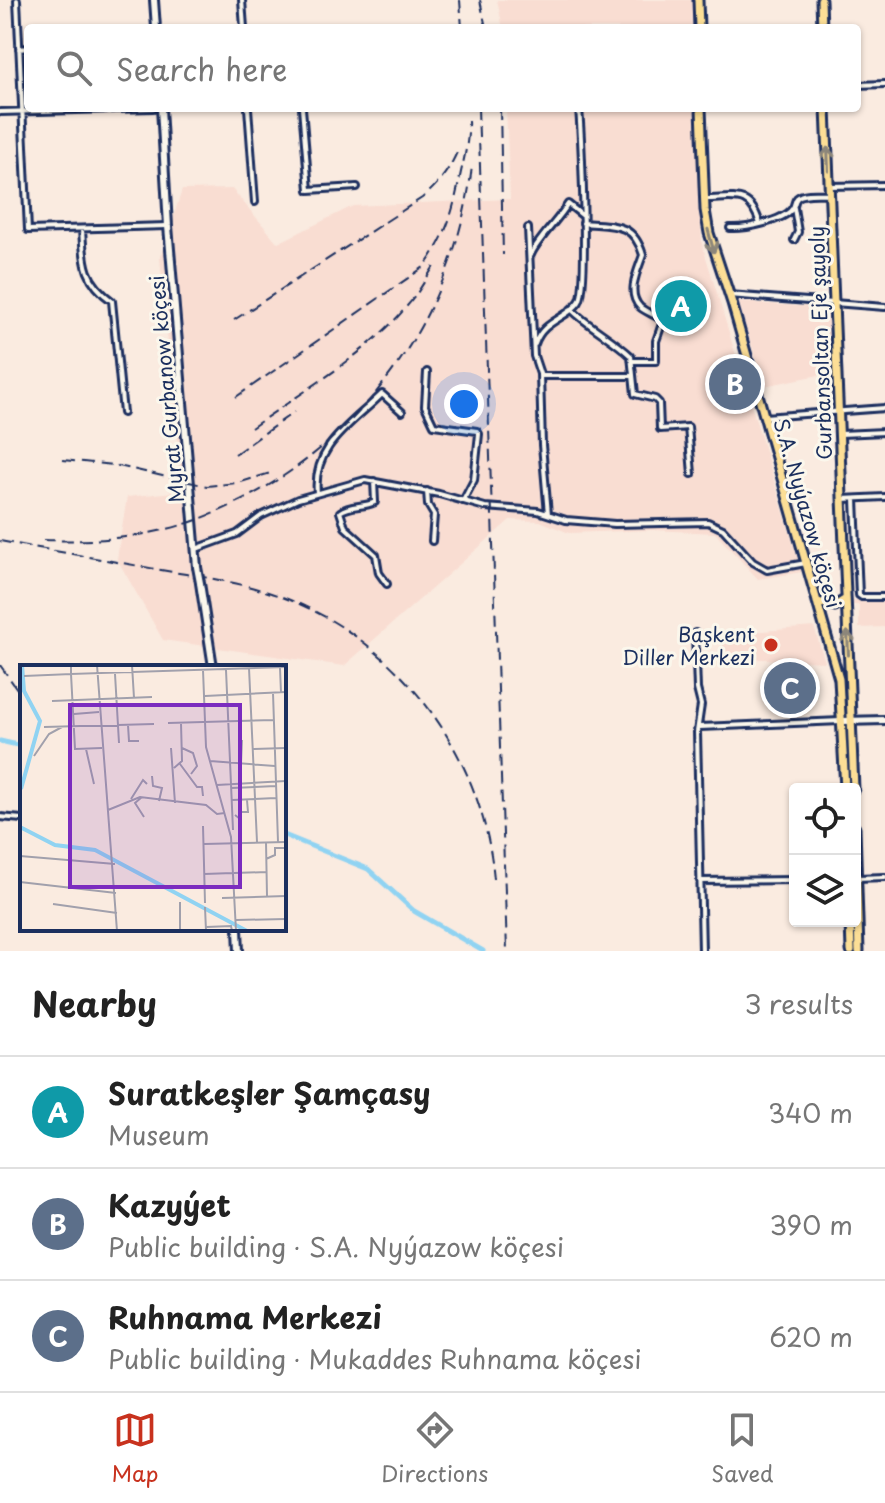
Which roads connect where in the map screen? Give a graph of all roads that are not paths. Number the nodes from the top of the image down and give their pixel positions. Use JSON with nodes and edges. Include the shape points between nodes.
{"nodes":[{"id":1,"x":17,"y":0,"type":"edge"},
{"id":2,"x":154,"y":0,"type":"edge"},
{"id":3,"x":242,"y":0,"type":"edge"},
{"id":4,"x":698,"y":0,"type":"edge"},
{"id":5,"x":821,"y":0,"type":"edge"},
{"id":6,"x":156,"y":24,"type":"edge"},
{"id":7,"x":244,"y":24,"type":"edge"},
{"id":8,"x":699,"y":24,"type":"edge"},
{"id":9,"x":822,"y":24,"type":"edge"},
{"id":10,"x":24,"y":48,"type":"edge"},
{"id":11,"x":19,"y":49,"type":"junction"},
{"id":12,"x":885,"y":84,"type":"edge"},
{"id":13,"x":861,"y":85,"type":"edge"},
{"id":14,"x":0,"y":112,"type":"edge"},
{"id":15,"x":22,"y":112,"type":"junction"},
{"id":16,"x":161,"y":112,"type":"edge"},
{"id":17,"x":248,"y":112,"type":"edge"},
{"id":18,"x":302,"y":112,"type":"edge"},
{"id":19,"x":579,"y":112,"type":"edge"},
{"id":20,"x":701,"y":112,"type":"edge"},
{"id":21,"x":826,"y":112,"type":"edge"},
{"id":22,"x":885,"y":185,"type":"edge"},
{"id":23,"x":357,"y":187,"type":"dead end"},
{"id":24,"x":829,"y":190,"type":"junction"},
{"id":25,"x":705,"y":199,"type":"junction"},
{"id":26,"x":255,"y":202,"type":"dead end"},
{"id":27,"x":794,"y":208,"type":"junction"},
{"id":28,"x":583,"y":216,"type":"junction"},
{"id":29,"x":583,"y":223,"type":"junction"},
{"id":30,"x":760,"y":224,"type":"junction"},
{"id":31,"x":168,"y":226,"type":"junction"},
{"id":32,"x":528,"y":228,"type":"dead end"},
{"id":33,"x":730,"y":228,"type":"dead end"},
{"id":34,"x":82,"y":229,"type":"junction"},
{"id":35,"x":794,"y":240,"type":"dead end"},
{"id":36,"x":530,"y":260,"type":"junction"},
{"id":37,"x":729,"y":295,"type":"junction"},
{"id":38,"x":834,"y":303,"type":"junction"},
{"id":39,"x":885,"y":307,"type":"edge"},
{"id":40,"x":571,"y":309,"type":"junction"},
{"id":41,"x":534,"y":347,"type":"junction"},
{"id":42,"x":632,"y":361,"type":"junction"},
{"id":43,"x":427,"y":372,"type":"dead end"},
{"id":44,"x":540,"y":376,"type":"junction"},
{"id":45,"x":633,"y":376,"type":"junction"},
{"id":46,"x":885,"y":408,"type":"edge"},
{"id":47,"x":839,"y":410,"type":"junction"},
{"id":48,"x":402,"y":412,"type":"dead end"},
{"id":49,"x":123,"y":413,"type":"dead end"},
{"id":50,"x":764,"y":417,"type":"junction"},
{"id":51,"x":885,"y":432,"type":"edge"},
{"id":52,"x":840,"y":434,"type":"junction"},
{"id":53,"x":692,"y":474,"type":"dead end"},
{"id":54,"x":374,"y":481,"type":"junction"},
{"id":55,"x":427,"y":491,"type":"junction"},
{"id":56,"x":317,"y":493,"type":"junction"},
{"id":57,"x":885,"y":497,"type":"edge"},
{"id":58,"x":842,"y":499,"type":"junction"},
{"id":59,"x":855,"y":499,"type":"junction"},
{"id":60,"x":463,"y":501,"type":"junction"},
{"id":61,"x":548,"y":514,"type":"junction"},
{"id":62,"x":432,"y":541,"type":"dead end"},
{"id":63,"x":196,"y":549,"type":"junction"},
{"id":64,"x":806,"y":563,"type":"junction"},
{"id":65,"x":387,"y":584,"type":"dead end"},
{"id":66,"x":885,"y":597,"type":"edge"},
{"id":67,"x":846,"y":599,"type":"junction"},
{"id":68,"x":817,"y":602,"type":"junction"},
{"id":69,"x":695,"y":633,"type":"dead end"},
{"id":70,"x":213,"y":665,"type":"edge"},
{"id":71,"x":885,"y":720,"type":"edge"},
{"id":72,"x":847,"y":721,"type":"junction"},
{"id":73,"x":700,"y":727,"type":"junction"},
{"id":74,"x":845,"y":783,"type":"edge"},
{"id":75,"x":853,"y":783,"type":"edge"},
{"id":76,"x":0,"y":817,"type":"edge"},
{"id":77,"x":20,"y":819,"type":"edge"},
{"id":78,"x":885,"y":877,"type":"edge"},
{"id":79,"x":861,"y":878,"type":"edge"},
{"id":80,"x":789,"y":880,"type":"edge"},
{"id":81,"x":700,"y":881,"type":"junction"},
{"id":82,"x":850,"y":927,"type":"edge"},
{"id":83,"x":858,"y":927,"type":"edge"},
{"id":84,"x":238,"y":931,"type":"edge"},
{"id":85,"x":239,"y":951,"type":"edge"},
{"id":86,"x":702,"y":951,"type":"edge"},
{"id":87,"x":851,"y":951,"type":"edge"},
{"id":88,"x":859,"y":951,"type":"edge"}],
"edges":[{"from":1,"to":11,"type":"street"},
{"from":2,"to":6,"type":"street"},
{"from":3,"to":7,"type":"street"},
{"from":4,"to":8,"type":"main road"},
{"from":5,"to":9,"type":"main road"},
{"from":10,"to":11,"type":"street"},
{"from":11,"to":15,"type":"street"},
{"from":12,"to":13,"type":"street"},
{"from":14,"to":15,"type":"street"},
{"from":15,"to":34,"type":"street","via":[[28,230]]},
{"from":16,"to":31,"type":"street","name":"Myrat Gurbanow köçesi"},
{"from":17,"to":26,"type":"street"},
{"from":18,"to":23,"type":"street","via":[[309,190]]},
{"from":19,"to":28,"type":"street"},
{"from":20,"to":25,"type":"main road","name":"S.A. Nyýazow köçesi"},
{"from":24,"to":21,"type":"main road","name":"Gurbansoltan Eje şayoly","one_way":true},
{"from":22,"to":24,"type":"street"},
{"from":24,"to":27,"type":"street","via":[[799,197]]},
{"from":24,"to":38,"type":"main road","name":"Gurbansoltan Eje şayoly"},
{"from":25,"to":30,"type":"street","via":[[741,199],[755,209]]},
{"from":25,"to":37,"type":"main road","name":"S.A. Nyýazow köçesi","one_way":true,"via":[[709,233]]},
{"from":27,"to":30,"type":"street"},
{"from":27,"to":35,"type":"street"},
{"from":28,"to":29,"type":"street"},
{"from":28,"to":36,"type":"street","via":[[568,204]]},
{"from":29,"to":40,"type":"street","via":[[582,294]]},
{"from":29,"to":42,"type":"street","via":[[627,230],[642,251],[635,297],[639,306],[663,321],[656,361]]},
{"from":30,"to":33,"type":"street"},
{"from":31,"to":34,"type":"street"},
{"from":31,"to":63,"type":"street","name":"Myrat Gurbanow köçesi"},
{"from":32,"to":36,"type":"street"},
{"from":34,"to":49,"type":"street","via":[[85,269],[112,301]]},
{"from":36,"to":41,"type":"street"},
{"from":37,"to":38,"type":"street"},
{"from":37,"to":50,"type":"main road","name":"S.A. Nyýazow köçesi"},
{"from":38,"to":39,"type":"street"},
{"from":38,"to":47,"type":"main road","name":"Gurbansoltan Eje şayoly"},
{"from":40,"to":41,"type":"street","via":[[546,326]]},
{"from":40,"to":42,"type":"street"},
{"from":41,"to":44,"type":"street"},
{"from":42,"to":45,"type":"street"},
{"from":43,"to":60,"type":"street","via":[[425,406],[434,425],[479,434],[474,480]]},
{"from":44,"to":45,"type":"street"},
{"from":44,"to":61,"type":"street"},
{"from":45,"to":53,"type":"street","via":[[635,394],[659,403],[660,429],[688,427]]},
{"from":46,"to":47,"type":"street"},
{"from":47,"to":50,"type":"street"},
{"from":47,"to":52,"type":"main road","name":"Gurbansoltan Eje şayoly"},
{"from":48,"to":56,"type":"street","via":[[382,394],[323,452],[316,471]]},
{"from":50,"to":64,"type":"main road","name":"S.A. Nyýazow köçesi"},
{"from":51,"to":52,"type":"street"},
{"from":52,"to":58,"type":"main road","name":"Gurbansoltan Eje şayoly"},
{"from":54,"to":55,"type":"street"},
{"from":54,"to":56,"type":"street"},
{"from":54,"to":65,"type":"street","via":[[375,502],[340,512],[345,527],[376,555]]},
{"from":55,"to":60,"type":"street"},
{"from":55,"to":62,"type":"street","via":[[434,515]]},
{"from":56,"to":63,"type":"street"},
{"from":57,"to":59,"type":"street"},
{"from":58,"to":59,"type":"street"},
{"from":58,"to":67,"type":"main road","name":"Gurbansoltan Eje şayoly"},
{"from":59,"to":66,"type":"street","via":[[859,595]]},
{"from":60,"to":61,"type":"street"},
{"from":61,"to":64,"type":"street","via":[[615,524],[708,522],[723,529],[767,570]]},
{"from":63,"to":70,"type":"street","name":"Myrat Gurbanow köçesi","bridge":true},
{"from":64,"to":68,"type":"main road","name":"S.A. Nyýazow köçesi"},
{"from":67,"to":68,"type":"main road","via":[[835,606]]},
{"from":72,"to":67,"type":"main road","name":"Gurbansoltan Eje şayoly","one_way":true},
{"from":68,"to":72,"type":"main road","name":"S.A. Nyýazow köçesi"},
{"from":69,"to":73,"type":"street"},
{"from":71,"to":72,"type":"street"},
{"from":72,"to":73,"type":"street"},
{"from":72,"to":74,"type":"main road","name":"S.A. Nyýazow köçesi"},
{"from":72,"to":75,"type":"main road","name":"S.A. Nyýazow köçesi"},
{"from":73,"to":81,"type":"street"},
{"from":76,"to":77,"type":"street"},
{"from":78,"to":79,"type":"street"},
{"from":80,"to":81,"type":"street"},
{"from":81,"to":86,"type":"street"},
{"from":82,"to":87,"type":"main road"},
{"from":83,"to":88,"type":"main road"},
{"from":84,"to":85,"type":"street"}]}
